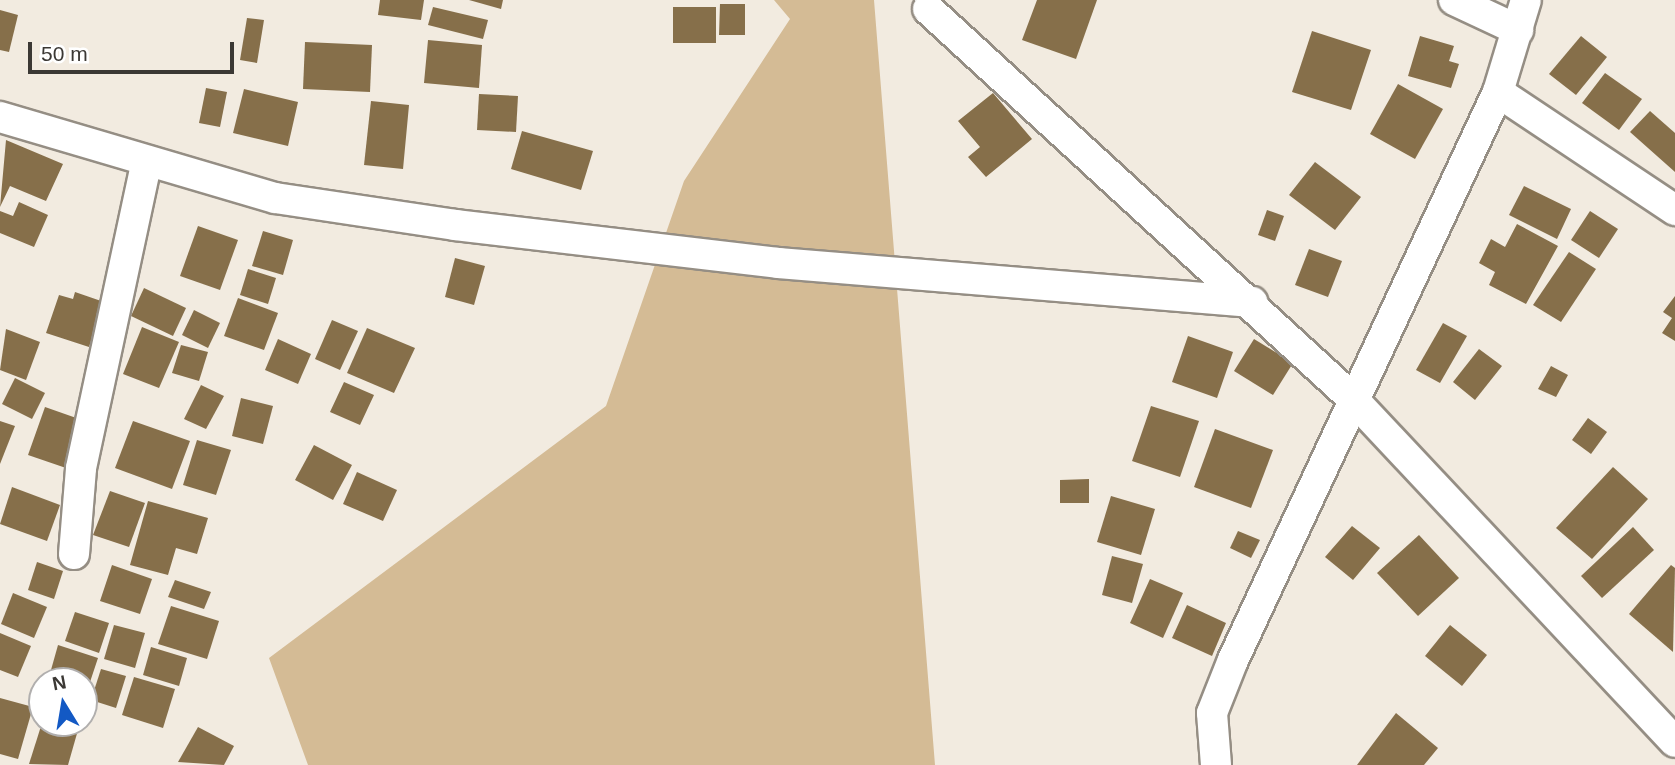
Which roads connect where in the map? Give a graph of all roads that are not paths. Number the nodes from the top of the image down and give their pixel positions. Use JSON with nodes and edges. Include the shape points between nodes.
{"nodes":[{"id":1,"x":1454,"y":0,"type":"edge"},
{"id":2,"x":1526,"y":0,"type":"edge"},
{"id":3,"x":928,"y":9,"type":"dead end"},
{"id":4,"x":1518,"y":30,"type":"junction"},
{"id":5,"x":1499,"y":92,"type":"junction"},
{"id":6,"x":0,"y":117,"type":"edge"},
{"id":7,"x":148,"y":161,"type":"junction"},
{"id":8,"x":1675,"y":210,"type":"edge"},
{"id":9,"x":1252,"y":302,"type":"junction"},
{"id":10,"x":1351,"y":397,"type":"junction"},
{"id":11,"x":74,"y":554,"type":"dead end"},
{"id":12,"x":1675,"y":742,"type":"edge"},
{"id":13,"x":1216,"y":765,"type":"edge"}],
"edges":[{"from":1,"to":4,"type":"street"},
{"from":2,"to":4,"type":"street"},
{"from":3,"to":9,"type":"street"},
{"from":4,"to":5,"type":"street"},
{"from":5,"to":8,"type":"street"},
{"from":5,"to":10,"type":"street"},
{"from":6,"to":7,"type":"street"},
{"from":7,"to":9,"type":"street","via":[[275,198],[455,225],[778,263]]},
{"from":7,"to":11,"type":"street","via":[[81,468]]},
{"from":9,"to":10,"type":"street"},
{"from":10,"to":12,"type":"street"},
{"from":10,"to":13,"type":"street","via":[[1213,713]]}]}
